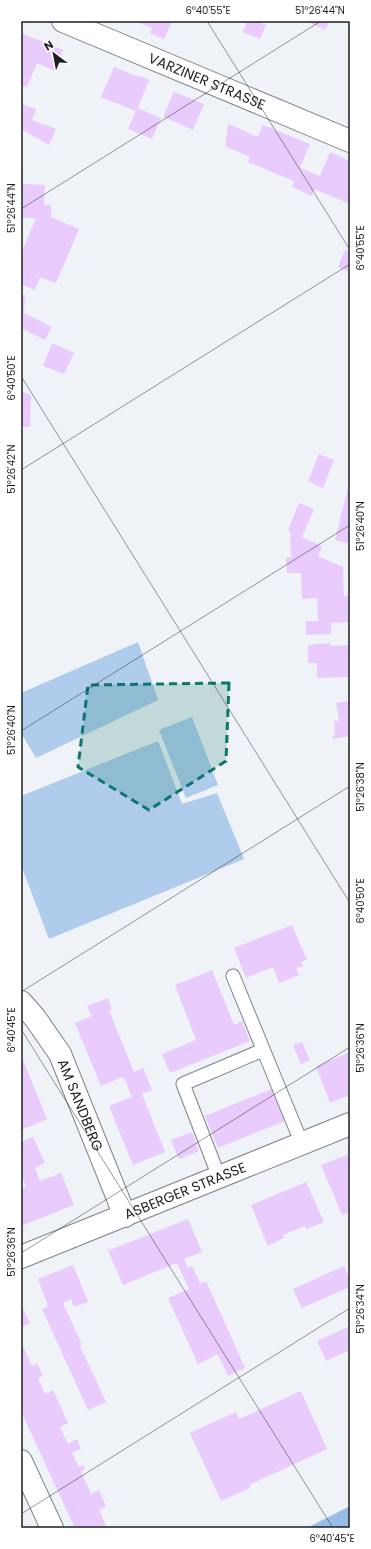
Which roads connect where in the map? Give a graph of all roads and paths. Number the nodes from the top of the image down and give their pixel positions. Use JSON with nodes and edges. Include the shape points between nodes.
{"nodes":[{"id":1,"x":63,"y":21,"type":"edge"},
{"id":2,"x":350,"y":141,"type":"edge"},
{"id":3,"x":233,"y":976,"type":"dead end"},
{"id":4,"x":21,"y":1002,"type":"edge"},
{"id":5,"x":263,"y":1050,"type":"junction"},
{"id":6,"x":350,"y":1124,"type":"edge"},
{"id":7,"x":302,"y":1144,"type":"junction"},
{"id":8,"x":219,"y":1177,"type":"junction"},
{"id":9,"x":125,"y":1216,"type":"junction"},
{"id":10,"x":21,"y":1257,"type":"edge"},
{"id":11,"x":21,"y":1462,"type":"edge"},
{"id":12,"x":52,"y":1528,"type":"edge"}],
"edges":[{"from":1,"to":2,"type":"street","name":"VARZINER STRASSE"},
{"from":3,"to":5,"type":"lane"},
{"from":4,"to":9,"type":"street","name":"AM SANDBERG","via":[[60,1054]]},
{"from":5,"to":7,"type":"lane"},
{"from":5,"to":8,"type":"lane","via":[[183,1084]]},
{"from":6,"to":7,"type":"street","name":"ASBERGER STRASSE"},
{"from":7,"to":8,"type":"street","name":"ASBERGER STRASSE"},
{"from":8,"to":9,"type":"street","name":"ASBERGER STRASSE"},
{"from":9,"to":10,"type":"street","name":"ASBERGER STRASSE"},
{"from":11,"to":12,"type":"street"}]}
